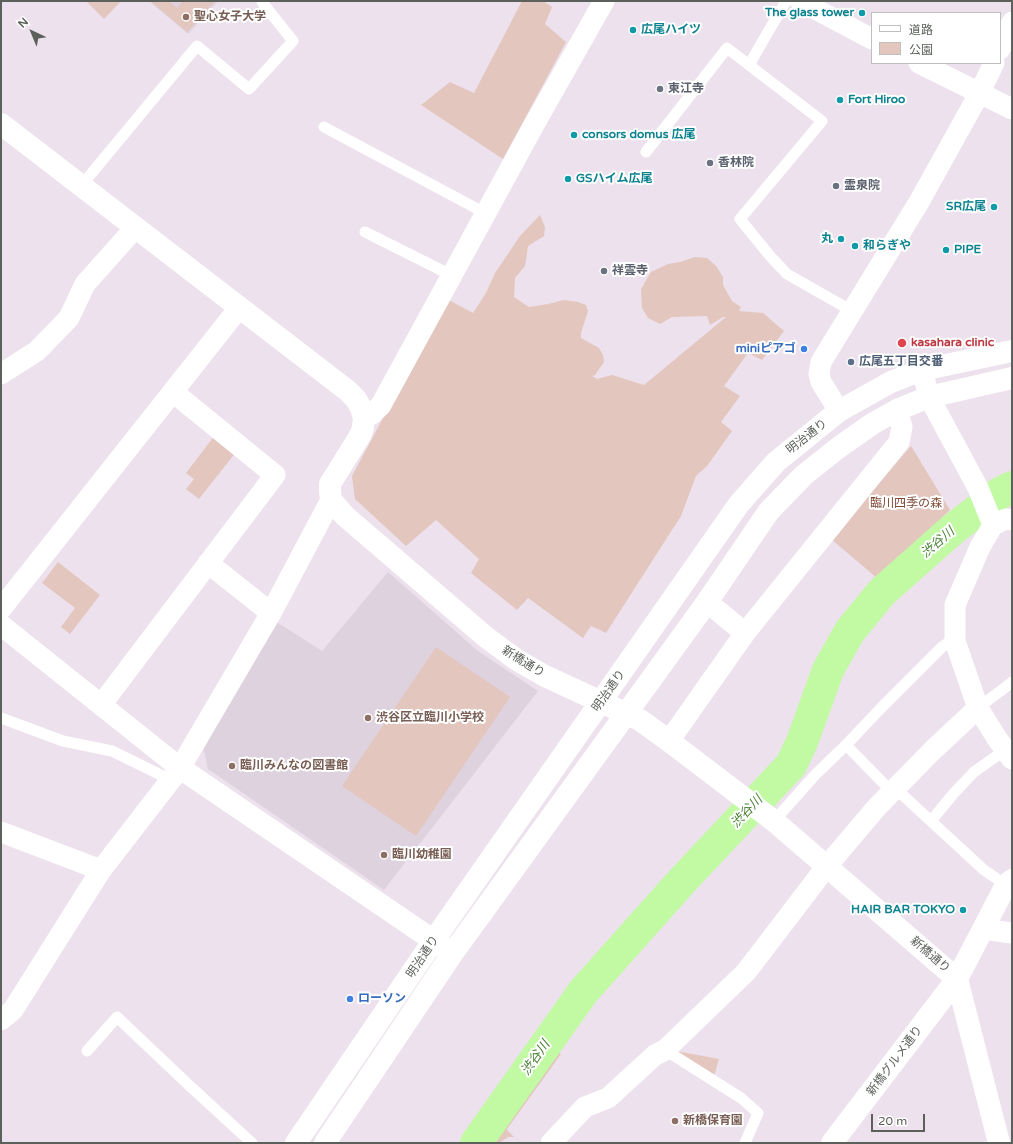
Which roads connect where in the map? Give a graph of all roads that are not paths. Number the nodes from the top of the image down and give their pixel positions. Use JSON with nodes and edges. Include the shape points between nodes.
{"nodes":[{"id":1,"x":604,"y":1,"type":"edge"},
{"id":2,"x":786,"y":1,"type":"edge"},
{"id":3,"x":800,"y":1,"type":"edge"},
{"id":4,"x":262,"y":2,"type":"edge"},
{"id":5,"x":1012,"y":22,"type":"edge"},
{"id":6,"x":871,"y":37,"type":"edge"},
{"id":7,"x":1001,"y":47,"type":"edge"},
{"id":8,"x":749,"y":64,"type":"junction"},
{"id":9,"x":921,"y":64,"type":"edge"},
{"id":10,"x":994,"y":64,"type":"edge"},
{"id":11,"x":980,"y":94,"type":"junction"},
{"id":12,"x":1012,"y":109,"type":"edge"},
{"id":13,"x":1,"y":124,"type":"edge"},
{"id":14,"x":324,"y":127,"type":"dead end"},
{"id":15,"x":646,"y":152,"type":"dead end"},
{"id":16,"x":81,"y":186,"type":"junction"},
{"id":17,"x":485,"y":213,"type":"junction"},
{"id":18,"x":135,"y":228,"type":"junction"},
{"id":19,"x":365,"y":232,"type":"dead end"},
{"id":20,"x":451,"y":275,"type":"junction"},
{"id":21,"x":239,"y":308,"type":"junction"},
{"id":22,"x":852,"y":311,"type":"junction"},
{"id":23,"x":1012,"y":351,"type":"edge"},
{"id":24,"x":922,"y":370,"type":"junction"},
{"id":25,"x":1,"y":374,"type":"edge"},
{"id":26,"x":1012,"y":378,"type":"edge"},
{"id":27,"x":173,"y":392,"type":"junction"},
{"id":28,"x":929,"y":397,"type":"junction"},
{"id":29,"x":897,"y":410,"type":"junction"},
{"id":30,"x":840,"y":411,"type":"junction"},
{"id":31,"x":364,"y":418,"type":"junction"},
{"id":32,"x":331,"y":500,"type":"junction"},
{"id":33,"x":998,"y":521,"type":"edge"},
{"id":34,"x":208,"y":563,"type":"junction"},
{"id":35,"x":706,"y":602,"type":"junction"},
{"id":36,"x":1,"y":609,"type":"edge"},
{"id":37,"x":271,"y":613,"type":"junction"},
{"id":38,"x":1,"y":625,"type":"edge"},
{"id":39,"x":745,"y":633,"type":"junction"},
{"id":40,"x":955,"y":638,"type":"junction"},
{"id":41,"x":1012,"y":682,"type":"edge"},
{"id":42,"x":602,"y":701,"type":"junction"},
{"id":43,"x":101,"y":705,"type":"junction"},
{"id":44,"x":978,"y":708,"type":"junction"},
{"id":45,"x":626,"y":713,"type":"junction"},
{"id":46,"x":1,"y":718,"type":"edge"},
{"id":47,"x":670,"y":741,"type":"junction"},
{"id":48,"x":846,"y":745,"type":"junction"},
{"id":49,"x":1008,"y":755,"type":"edge"},
{"id":50,"x":175,"y":774,"type":"junction"},
{"id":51,"x":894,"y":790,"type":"junction"},
{"id":52,"x":774,"y":821,"type":"junction"},
{"id":53,"x":931,"y":821,"type":"junction"},
{"id":54,"x":1,"y":832,"type":"edge"},
{"id":55,"x":827,"y":866,"type":"junction"},
{"id":56,"x":101,"y":870,"type":"junction"},
{"id":57,"x":1009,"y":882,"type":"edge"},
{"id":58,"x":983,"y":929,"type":"junction"},
{"id":59,"x":1012,"y":933,"type":"edge"},
{"id":60,"x":434,"y":940,"type":"junction"},
{"id":61,"x":452,"y":954,"type":"junction"},
{"id":62,"x":957,"y":979,"type":"junction"},
{"id":63,"x":1,"y":1020,"type":"edge"},
{"id":64,"x":665,"y":1050,"type":"junction"},
{"id":65,"x":88,"y":1051,"type":"dead end"},
{"id":66,"x":747,"y":1142,"type":"edge"},
{"id":67,"x":252,"y":1143,"type":"edge"},
{"id":68,"x":296,"y":1143,"type":"edge"},
{"id":69,"x":325,"y":1143,"type":"edge"},
{"id":70,"x":551,"y":1143,"type":"edge"},
{"id":71,"x":832,"y":1143,"type":"edge"},
{"id":72,"x":999,"y":1143,"type":"edge"}],
"edges":[{"from":1,"to":17,"type":"street"},
{"from":2,"to":8,"type":"lane"},
{"from":3,"to":6,"type":"street"},
{"from":4,"to":16,"type":"lane","via":[[293,41],[248,89],[197,46]]},
{"from":5,"to":7,"type":"street"},
{"from":8,"to":15,"type":"lane","via":[[727,48]]},
{"from":8,"to":22,"type":"lane","via":[[822,121],[740,219],[787,274]]},
{"from":9,"to":11,"type":"street"},
{"from":10,"to":11,"type":"street"},
{"from":11,"to":12,"type":"street"},
{"from":11,"to":22,"type":"street"},
{"from":13,"to":16,"type":"street"},
{"from":14,"to":17,"type":"lane"},
{"from":16,"to":18,"type":"street"},
{"from":17,"to":20,"type":"street"},
{"from":18,"to":21,"type":"street"},
{"from":18,"to":25,"type":"street","via":[[85,284],[69,318],[37,351]]},
{"from":19,"to":20,"type":"lane"},
{"from":20,"to":31,"type":"street","via":[[381,405]]},
{"from":21,"to":27,"type":"street"},
{"from":21,"to":31,"type":"street","via":[[348,391],[356,399]]},
{"from":22,"to":30,"type":"street","via":[[820,362],[821,382]]},
{"from":23,"to":24,"type":"street","name":"明治通り"},
{"from":24,"to":28,"type":"street"},
{"from":24,"to":30,"type":"street","name":"明治通り","via":[[891,382]]},
{"from":26,"to":28,"type":"street","name":"明治通り"},
{"from":27,"to":34,"type":"street","via":[[274,475]]},
{"from":27,"to":36,"type":"street"},
{"from":28,"to":29,"type":"street","name":"明治通り"},
{"from":28,"to":33,"type":"street"},
{"from":29,"to":35,"type":"street","name":"明治通り","via":[[872,424],[804,475],[768,511]]},
{"from":29,"to":39,"type":"street","via":[[902,427],[900,442]]},
{"from":30,"to":42,"type":"street","name":"明治通り","via":[[776,462],[739,504]]},
{"from":31,"to":32,"type":"street","via":[[361,434],[330,484]]},
{"from":32,"to":37,"type":"street"},
{"from":32,"to":42,"type":"street","name":"新橋通り","via":[[345,516],[487,638],[546,676]]},
{"from":33,"to":40,"type":"street","via":[[980,547],[955,605]]},
{"from":34,"to":37,"type":"street"},
{"from":34,"to":43,"type":"street"},
{"from":35,"to":39,"type":"street"},
{"from":35,"to":45,"type":"street","name":"明治通り"},
{"from":37,"to":50,"type":"street"},
{"from":38,"to":43,"type":"street"},
{"from":39,"to":47,"type":"street"},
{"from":40,"to":44,"type":"street"},
{"from":40,"to":48,"type":"lane","via":[[942,647]]},
{"from":41,"to":44,"type":"lane"},
{"from":42,"to":45,"type":"street","name":"新橋通り"},
{"from":42,"to":60,"type":"street","name":"明治通り"},
{"from":43,"to":50,"type":"street"},
{"from":44,"to":49,"type":"street"},
{"from":44,"to":51,"type":"street"},
{"from":45,"to":47,"type":"street","name":"新橋通り"},
{"from":45,"to":61,"type":"street","name":"明治通り"},
{"from":46,"to":50,"type":"lane","via":[[64,741],[112,751]]},
{"from":47,"to":52,"type":"street","name":"新橋通り"},
{"from":48,"to":51,"type":"lane"},
{"from":48,"to":52,"type":"lane"},
{"from":49,"to":53,"type":"lane","via":[[974,772]]},
{"from":50,"to":56,"type":"street"},
{"from":50,"to":60,"type":"street"},
{"from":51,"to":53,"type":"lane"},
{"from":51,"to":55,"type":"street"},
{"from":52,"to":55,"type":"street","name":"新橋通り"},
{"from":53,"to":57,"type":"lane","via":[[984,870]]},
{"from":54,"to":56,"type":"street"},
{"from":55,"to":62,"type":"street","name":"新橋通り"},
{"from":55,"to":64,"type":"street","via":[[746,972]]},
{"from":56,"to":63,"type":"street","via":[[13,1010]]},
{"from":57,"to":58,"type":"street","name":"新橋グルメ通り"},
{"from":58,"to":59,"type":"street"},
{"from":58,"to":62,"type":"street","name":"新橋グルメ通り"},
{"from":60,"to":61,"type":"street"},
{"from":60,"to":68,"type":"street","name":"明治通り"},
{"from":61,"to":69,"type":"street","name":"明治通り"},
{"from":62,"to":71,"type":"street","name":"新橋グルメ通り"},
{"from":62,"to":72,"type":"street","name":"新橋通り"},
{"from":64,"to":66,"type":"lane","via":[[741,1098],[758,1113]]},
{"from":64,"to":70,"type":"street","via":[[655,1054],[608,1098],[585,1108]]},
{"from":65,"to":67,"type":"lane","via":[[117,1017]]}]}
